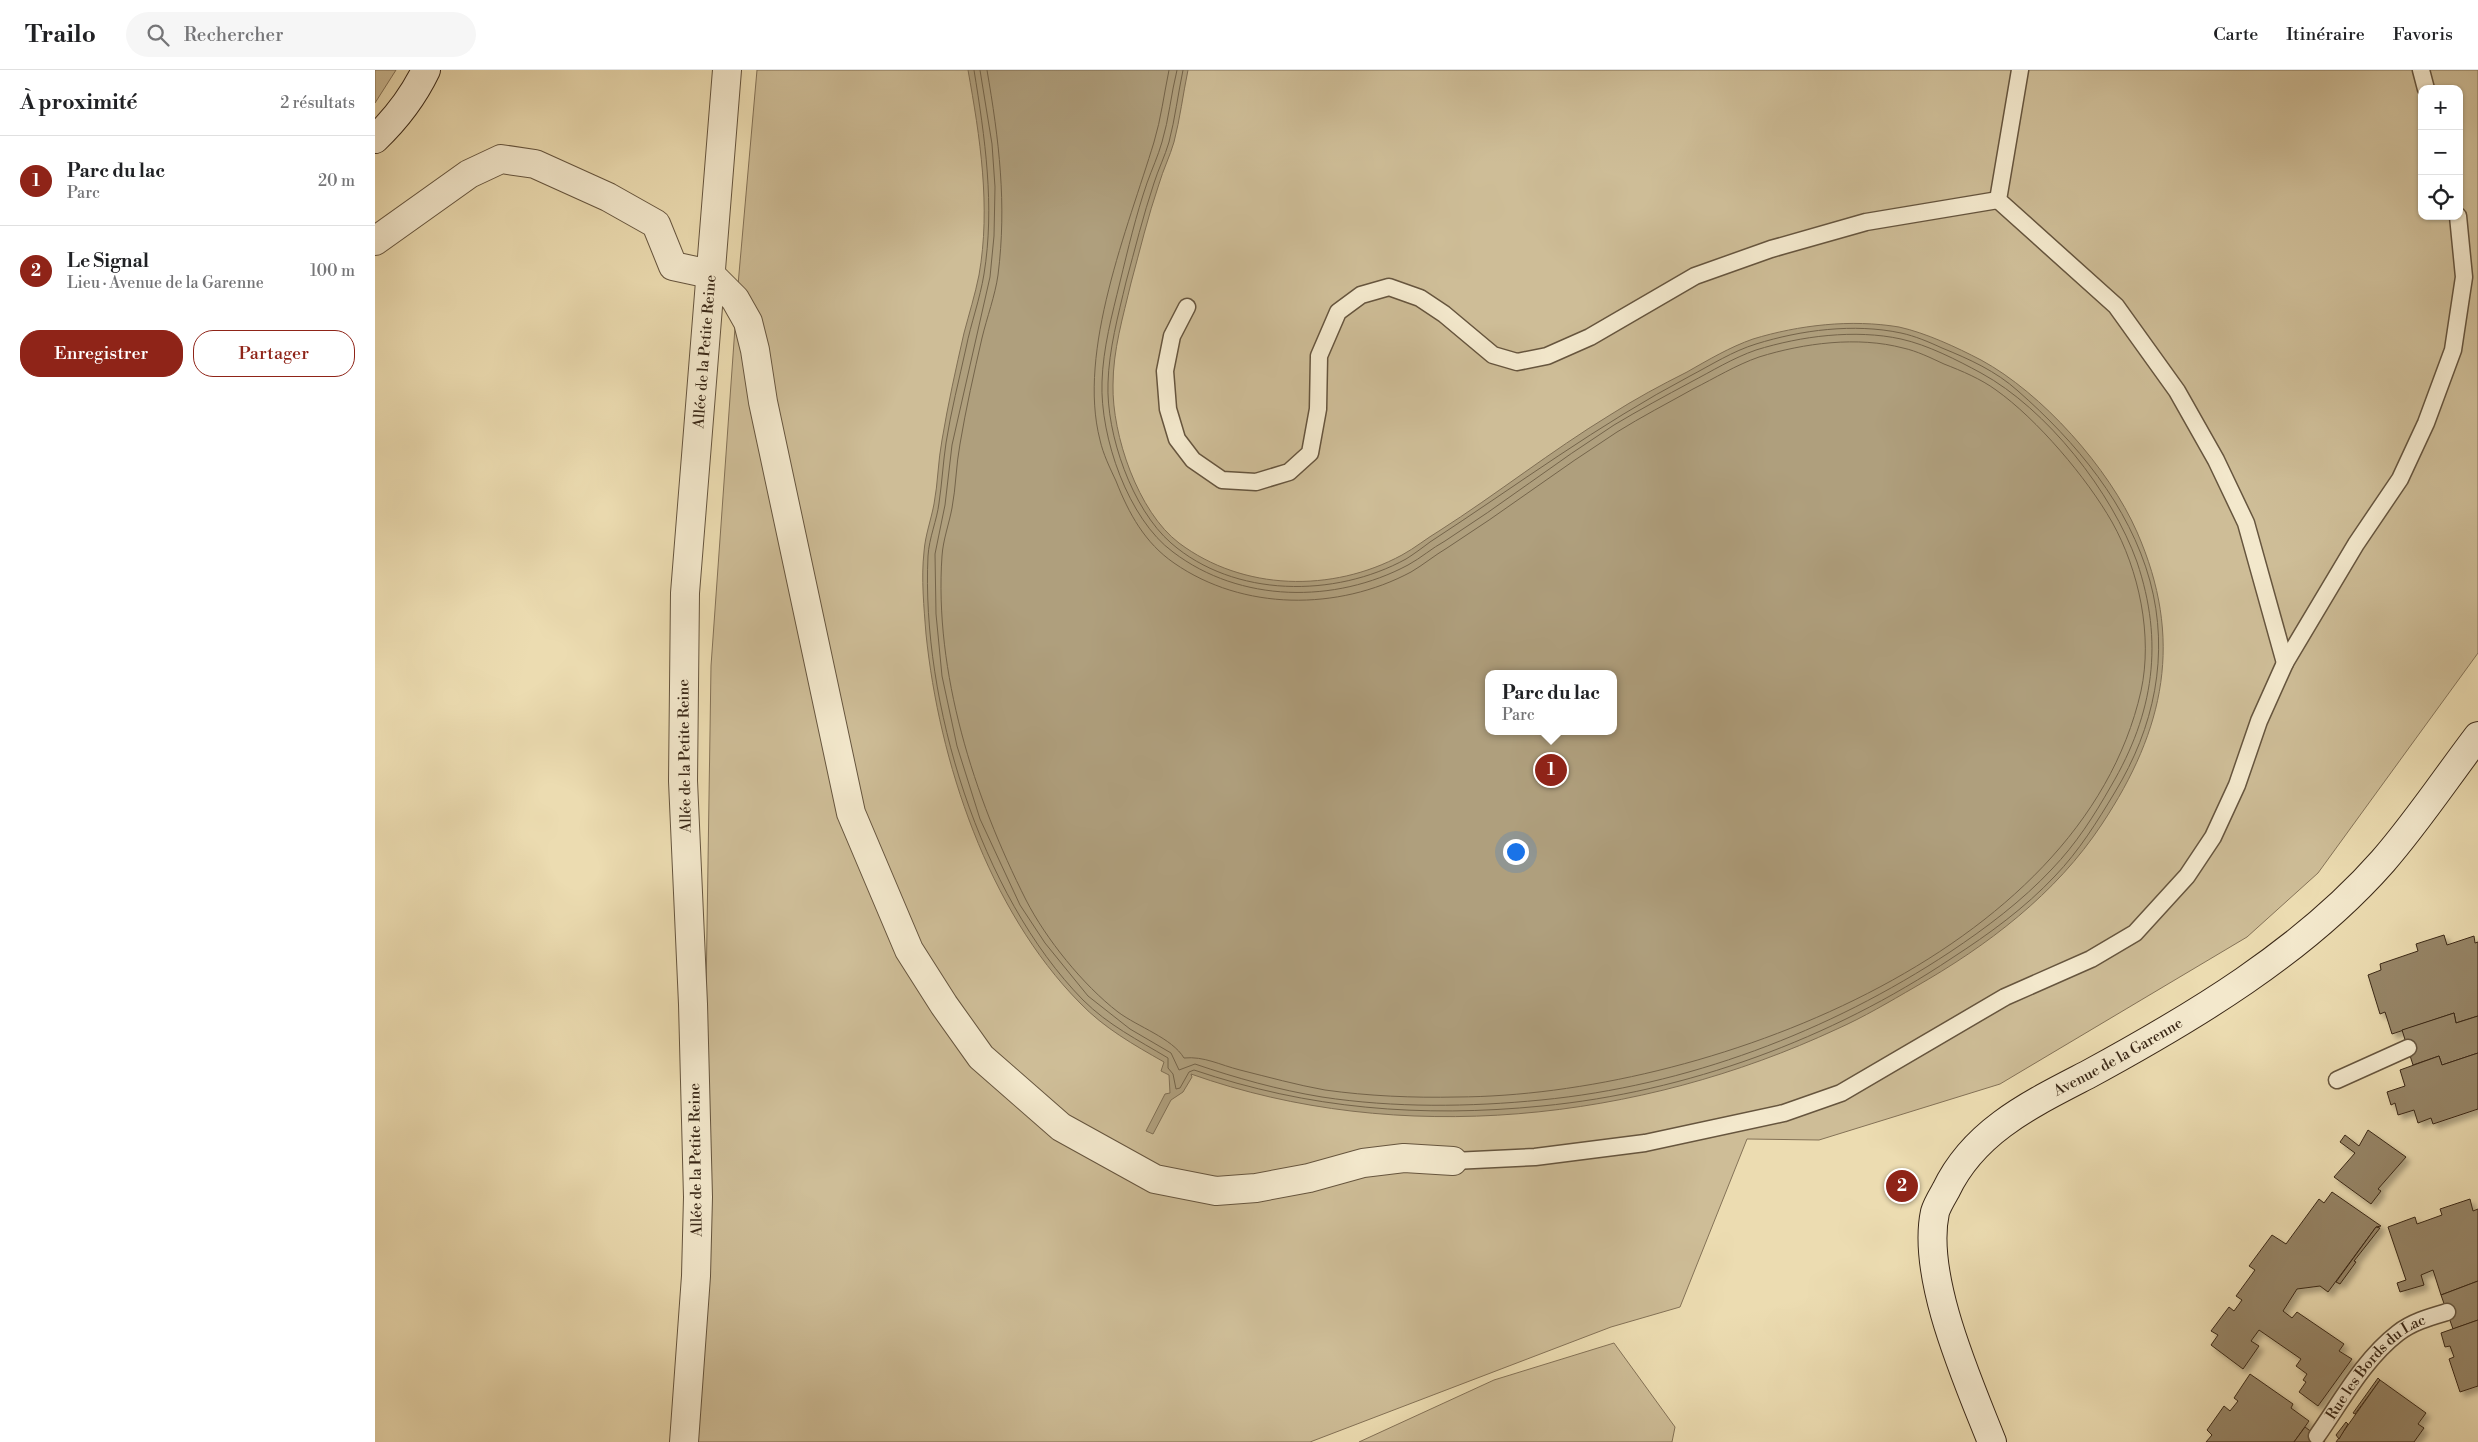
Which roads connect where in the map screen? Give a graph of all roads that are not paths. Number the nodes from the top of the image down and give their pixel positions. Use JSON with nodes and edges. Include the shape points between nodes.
{"nodes":[{"id":1,"x":426,"y":70,"type":"edge"},
{"id":2,"x":727,"y":70,"type":"edge"},
{"id":3,"x":2020,"y":70,"type":"edge"},
{"id":4,"x":2421,"y":70,"type":"edge"},
{"id":5,"x":2425,"y":85,"type":"edge"},
{"id":6,"x":375,"y":139,"type":"edge"},
{"id":7,"x":1998,"y":200,"type":"junction"},
{"id":8,"x":2458,"y":220,"type":"edge"},
{"id":9,"x":375,"y":241,"type":"edge"},
{"id":10,"x":710,"y":274,"type":"junction"},
{"id":11,"x":1187,"y":307,"type":"dead end"},
{"id":12,"x":2285,"y":663,"type":"junction"},
{"id":13,"x":2478,"y":736,"type":"edge"},
{"id":14,"x":2408,"y":1048,"type":"dead end"},
{"id":15,"x":2337,"y":1080,"type":"dead end"},
{"id":16,"x":1453,"y":1161,"type":"joint"},
{"id":17,"x":2447,"y":1312,"type":"dead end"},
{"id":18,"x":2317,"y":1436,"type":"dead end"},
{"id":19,"x":684,"y":1442,"type":"edge"},
{"id":20,"x":1992,"y":1442,"type":"edge"}],
"edges":[{"from":1,"to":6,"type":"street","via":[[415,92]]},
{"from":2,"to":10,"type":"street","name":"Allée de la Petite Reine"},
{"from":3,"to":7,"type":"lane"},
{"from":4,"to":5,"type":"lane"},
{"from":7,"to":11,"type":"lane","via":[[1865,222],[1771,249],[1695,276],[1591,337],[1547,356],[1517,362],[1493,355],[1420,298],[1389,287],[1361,295],[1337,312],[1319,356],[1318,408],[1310,453],[1289,472],[1256,482],[1222,480],[1193,460],[1177,440],[1168,409],[1165,371],[1172,336]]},
{"from":7,"to":12,"type":"lane","via":[[2116,306],[2177,391],[2216,460],[2246,523]]},
{"from":8,"to":12,"type":"lane","via":[[2463,277],[2454,341],[2427,423],[2400,479],[2356,544]]},
{"from":9,"to":10,"type":"street","via":[[469,174],[501,160],[535,164],[609,197],[656,224],[673,266]]},
{"from":10,"to":16,"type":"street","via":[[735,299],[748,322],[851,813],[909,950],[981,1057],[1061,1127],[1155,1179],[1216,1191],[1256,1188],[1309,1178],[1363,1163],[1403,1158]]},
{"from":10,"to":19,"type":"street","name":"Allée de la Petite Reine","via":[[685,593],[683,781],[698,1197],[696,1276]]},
{"from":12,"to":16,"type":"lane","via":[[2213,837],[2187,876],[2135,933],[2091,959],[2005,997],[1841,1093],[1784,1113],[1645,1143],[1535,1157]]},
{"from":13,"to":20,"type":"street","name":"Avenue de la Garenne","via":[[2382,861],[2325,918],[2267,963],[2158,1037],[2016,1112],[1973,1148],[1950,1180],[1935,1211],[1933,1254],[1952,1337]]},
{"from":14,"to":15,"type":"lane"},
{"from":17,"to":18,"type":"lane","name":"Rue les Bords du Lac","via":[[2416,1322],[2381,1349]]}]}
